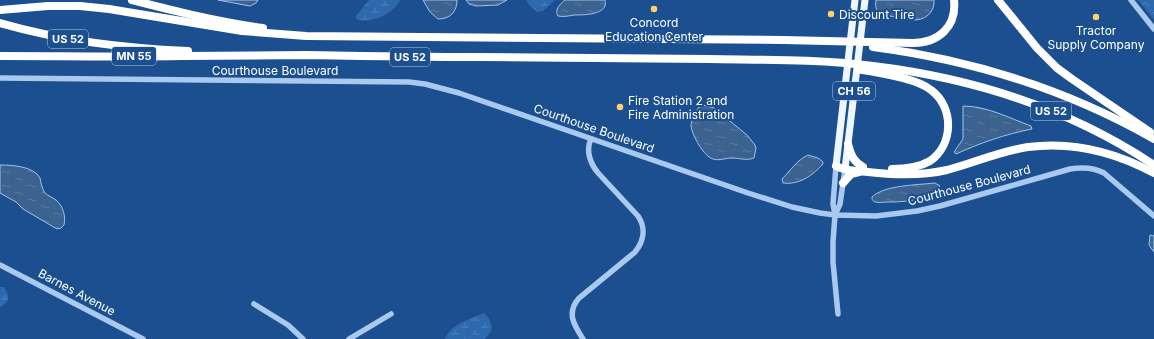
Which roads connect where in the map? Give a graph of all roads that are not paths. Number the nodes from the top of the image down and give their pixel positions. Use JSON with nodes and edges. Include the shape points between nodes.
{"nodes":[{"id":1,"x":132,"y":0,"type":"edge"},
{"id":2,"x":855,"y":0,"type":"edge"},
{"id":3,"x":865,"y":0,"type":"edge"},
{"id":4,"x":954,"y":0,"type":"edge"},
{"id":5,"x":998,"y":0,"type":"edge"},
{"id":6,"x":1131,"y":0,"type":"edge"},
{"id":7,"x":0,"y":10,"type":"edge"},
{"id":8,"x":0,"y":23,"type":"edge"},
{"id":9,"x":1154,"y":29,"type":"edge"},
{"id":10,"x":341,"y":36,"type":"junction"},
{"id":11,"x":875,"y":44,"type":"junction"},
{"id":12,"x":269,"y":55,"type":"junction"},
{"id":13,"x":0,"y":56,"type":"edge"},
{"id":14,"x":871,"y":69,"type":"junction"},
{"id":15,"x":0,"y":78,"type":"edge"},
{"id":16,"x":1154,"y":134,"type":"edge"},
{"id":17,"x":591,"y":139,"type":"junction"},
{"id":18,"x":1154,"y":139,"type":"edge"},
{"id":19,"x":848,"y":144,"type":"junction"},
{"id":20,"x":1154,"y":165,"type":"edge"},
{"id":21,"x":836,"y":166,"type":"junction"},
{"id":22,"x":845,"y":167,"type":"junction"},
{"id":23,"x":862,"y":169,"type":"junction"},
{"id":24,"x":1154,"y":173,"type":"edge"},
{"id":25,"x":843,"y":183,"type":"junction"},
{"id":26,"x":835,"y":215,"type":"junction"},
{"id":27,"x":1154,"y":216,"type":"edge"},
{"id":28,"x":0,"y":265,"type":"edge"},
{"id":29,"x":254,"y":304,"type":"dead end"},
{"id":30,"x":391,"y":314,"type":"dead end"},
{"id":31,"x":838,"y":314,"type":"dead end"},
{"id":32,"x":143,"y":339,"type":"edge"},
{"id":33,"x":303,"y":339,"type":"edge"},
{"id":34,"x":349,"y":339,"type":"edge"},
{"id":35,"x":583,"y":339,"type":"edge"}],
"edges":[{"from":1,"to":10,"type":"highway","number":"US 52","via":[[239,24]]},
{"from":2,"to":21,"type":"main road","number":"CH 56"},
{"from":3,"to":19,"type":"main road","number":"CH 56"},
{"from":4,"to":11,"type":"highway","via":[[951,21],[945,31],[936,38],[919,43]]},
{"from":5,"to":16,"type":"highway","via":[[1057,68]]},
{"from":6,"to":9,"type":"street"},
{"from":7,"to":10,"type":"highway","via":[[59,6],[99,8],[242,31],[293,36]]},
{"from":8,"to":12,"type":"highway","number":"US 52","via":[[58,37],[108,45]]},
{"from":10,"to":11,"type":"highway","number":"US 52","via":[[783,40]]},
{"from":11,"to":18,"type":"highway","number":"US 52","via":[[958,62],[1011,77],[1066,96]]},
{"from":12,"to":13,"type":"highway","number":"MN 55"},
{"from":12,"to":14,"type":"highway","number":"US 52","via":[[810,61]]},
{"from":14,"to":20,"type":"highway","number":"US 52","via":[[954,80],[1026,102],[1085,126]]},
{"from":14,"to":23,"type":"highway","via":[[927,86],[941,100],[946,110],[949,120],[948,132],[943,145],[929,161],[904,169]]},
{"from":15,"to":17,"type":"street","name":"Courthouse Boulevard","via":[[409,82],[459,93]]},
{"from":17,"to":26,"type":"street","name":"Courthouse Boulevard","via":[[769,200]]},
{"from":17,"to":35,"type":"street","via":[[589,152],[593,166],[638,216],[643,233],[642,242],[635,252],[579,298],[574,305],[573,322]]},
{"from":19,"to":22,"type":"main road","number":"CH 56"},
{"from":19,"to":23,"type":"highway","via":[[854,160]]},
{"from":21,"to":22,"type":"highway"},
{"from":21,"to":26,"type":"street","via":[[833,204]]},
{"from":22,"to":23,"type":"highway"},
{"from":22,"to":25,"type":"street"},
{"from":23,"to":24,"type":"highway","via":[[908,174],[926,173],[946,170],[1028,147],[1061,145],[1104,152]]},
{"from":23,"to":25,"type":"highway","via":[[851,174]]},
{"from":25,"to":26,"type":"street","via":[[840,204]]},
{"from":26,"to":27,"type":"street","name":"Courthouse Boulevard","via":[[876,216],[917,211],[1085,167],[1104,173]]},
{"from":26,"to":31,"type":"street","via":[[833,262]]},
{"from":28,"to":32,"type":"street","name":"Barnes Avenue"},
{"from":29,"to":33,"type":"street","via":[[288,325]]},
{"from":30,"to":34,"type":"street"}]}
